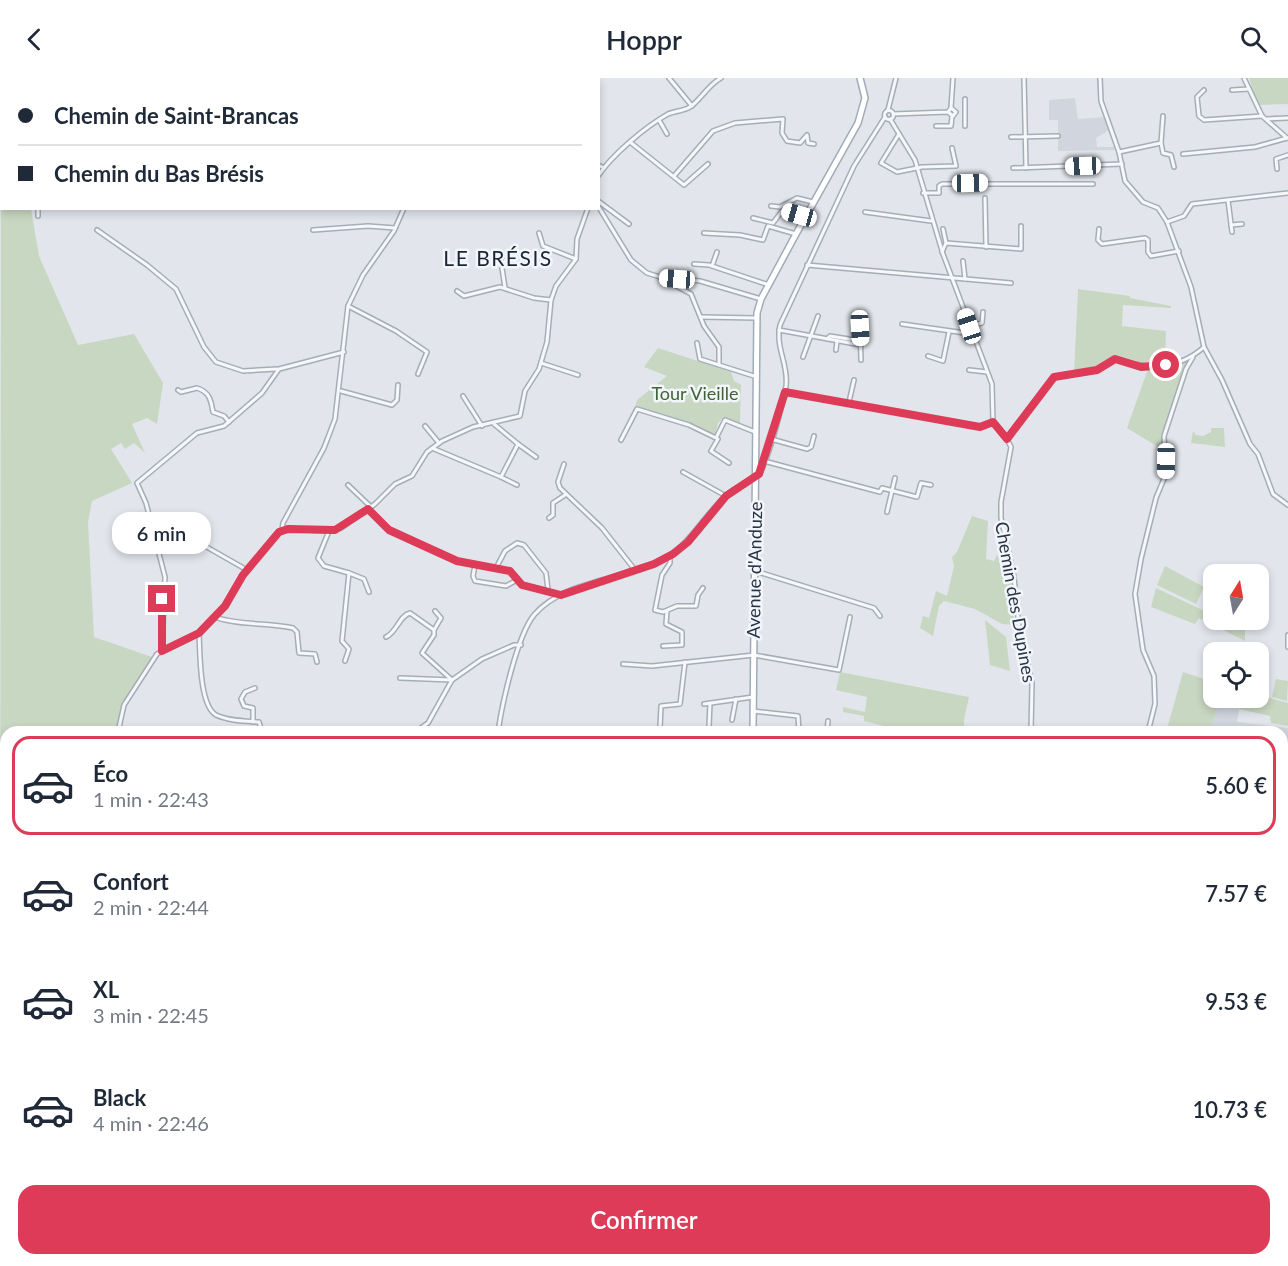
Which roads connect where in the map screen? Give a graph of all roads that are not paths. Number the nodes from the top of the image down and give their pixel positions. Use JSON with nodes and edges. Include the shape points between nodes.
{"nodes":[{"id":1,"x":669,"y":78,"type":"edge"},
{"id":2,"x":721,"y":78,"type":"edge"},
{"id":3,"x":860,"y":78,"type":"edge"},
{"id":4,"x":896,"y":78,"type":"edge"},
{"id":5,"x":953,"y":78,"type":"edge"},
{"id":6,"x":1024,"y":78,"type":"edge"},
{"id":7,"x":1100,"y":78,"type":"edge"},
{"id":8,"x":1244,"y":78,"type":"edge"},
{"id":9,"x":1249,"y":89,"type":"junction"},
{"id":10,"x":1204,"y":90,"type":"dead end"},
{"id":11,"x":1232,"y":90,"type":"dead end"},
{"id":12,"x":966,"y":99,"type":"dead end"},
{"id":13,"x":692,"y":106,"type":"junction"},
{"id":14,"x":951,"y":108,"type":"junction"},
{"id":15,"x":888,"y":110,"type":"junction"},
{"id":16,"x":948,"y":112,"type":"junction"},
{"id":17,"x":956,"y":112,"type":"junction"},
{"id":18,"x":965,"y":112,"type":"junction"},
{"id":19,"x":893,"y":114,"type":"junction"},
{"id":20,"x":885,"y":116,"type":"junction"},
{"id":21,"x":952,"y":116,"type":"junction"},
{"id":22,"x":1163,"y":116,"type":"dead end"},
{"id":23,"x":1263,"y":118,"type":"junction"},
{"id":24,"x":1288,"y":118,"type":"edge"},
{"id":25,"x":890,"y":119,"type":"junction"},
{"id":26,"x":660,"y":120,"type":"junction"},
{"id":27,"x":936,"y":126,"type":"dead end"},
{"id":28,"x":965,"y":126,"type":"dead end"},
{"id":29,"x":667,"y":134,"type":"dead end"},
{"id":30,"x":899,"y":134,"type":"junction"},
{"id":31,"x":1058,"y":136,"type":"dead end"},
{"id":32,"x":1011,"y":137,"type":"dead end"},
{"id":33,"x":1025,"y":137,"type":"junction"},
{"id":34,"x":1288,"y":139,"type":"edge"},
{"id":35,"x":630,"y":142,"type":"junction"},
{"id":36,"x":1161,"y":143,"type":"junction"},
{"id":37,"x":814,"y":144,"type":"dead end"},
{"id":38,"x":952,"y":148,"type":"dead end"},
{"id":39,"x":1119,"y":152,"type":"junction"},
{"id":40,"x":1183,"y":153,"type":"dead end"},
{"id":41,"x":1288,"y":155,"type":"edge"},
{"id":42,"x":708,"y":164,"type":"dead end"},
{"id":43,"x":1122,"y":164,"type":"junction"},
{"id":44,"x":600,"y":166,"type":"edge"},
{"id":45,"x":1174,"y":167,"type":"dead end"},
{"id":46,"x":604,"y":168,"type":"junction"},
{"id":47,"x":917,"y":168,"type":"junction"},
{"id":48,"x":1013,"y":168,"type":"dead end"},
{"id":49,"x":1026,"y":168,"type":"junction"},
{"id":50,"x":1277,"y":169,"type":"dead end"},
{"id":51,"x":600,"y":173,"type":"edge"},
{"id":52,"x":674,"y":176,"type":"junction"},
{"id":53,"x":1094,"y":184,"type":"dead end"},
{"id":54,"x":1288,"y":193,"type":"edge"},
{"id":55,"x":923,"y":194,"type":"junction"},
{"id":56,"x":985,"y":198,"type":"dead end"},
{"id":57,"x":1228,"y":200,"type":"junction"},
{"id":58,"x":600,"y":202,"type":"edge"},
{"id":59,"x":813,"y":202,"type":"junction"},
{"id":60,"x":771,"y":206,"type":"dead end"},
{"id":61,"x":600,"y":209,"type":"edge"},
{"id":62,"x":38,"y":210,"type":"edge"},
{"id":63,"x":403,"y":210,"type":"edge"},
{"id":64,"x":587,"y":210,"type":"edge"},
{"id":65,"x":865,"y":212,"type":"dead end"},
{"id":66,"x":38,"y":216,"type":"dead end"},
{"id":67,"x":805,"y":217,"type":"junction"},
{"id":68,"x":753,"y":218,"type":"dead end"},
{"id":69,"x":932,"y":221,"type":"junction"},
{"id":70,"x":1167,"y":222,"type":"junction"},
{"id":71,"x":629,"y":224,"type":"dead end"},
{"id":72,"x":1242,"y":224,"type":"dead end"},
{"id":73,"x":1231,"y":225,"type":"junction"},
{"id":74,"x":1021,"y":226,"type":"dead end"},
{"id":75,"x":395,"y":228,"type":"junction"},
{"id":76,"x":943,"y":229,"type":"dead end"},
{"id":77,"x":1099,"y":229,"type":"dead end"},
{"id":78,"x":97,"y":230,"type":"dead end"},
{"id":79,"x":313,"y":230,"type":"dead end"},
{"id":80,"x":1232,"y":232,"type":"dead end"},
{"id":81,"x":539,"y":233,"type":"dead end"},
{"id":82,"x":704,"y":233,"type":"dead end"},
{"id":83,"x":796,"y":234,"type":"junction"},
{"id":84,"x":946,"y":243,"type":"junction"},
{"id":85,"x":986,"y":247,"type":"junction"},
{"id":86,"x":1179,"y":251,"type":"junction"},
{"id":87,"x":717,"y":252,"type":"dead end"},
{"id":88,"x":942,"y":252,"type":"junction"},
{"id":89,"x":507,"y":257,"type":"dead end"},
{"id":90,"x":576,"y":259,"type":"junction"},
{"id":91,"x":963,"y":261,"type":"dead end"},
{"id":92,"x":694,"y":264,"type":"dead end"},
{"id":93,"x":807,"y":265,"type":"junction"},
{"id":94,"x":712,"y":266,"type":"junction"},
{"id":95,"x":660,"y":277,"type":"junction"},
{"id":96,"x":954,"y":279,"type":"junction"},
{"id":97,"x":965,"y":279,"type":"junction"},
{"id":98,"x":1011,"y":283,"type":"dead end"},
{"id":99,"x":769,"y":285,"type":"junction"},
{"id":100,"x":505,"y":288,"type":"junction"},
{"id":101,"x":457,"y":291,"type":"dead end"},
{"id":102,"x":761,"y":299,"type":"junction"},
{"id":103,"x":551,"y":300,"type":"junction"},
{"id":104,"x":348,"y":306,"type":"junction"},
{"id":105,"x":983,"y":312,"type":"dead end"},
{"id":106,"x":818,"y":316,"type":"dead end"},
{"id":107,"x":700,"y":318,"type":"junction"},
{"id":108,"x":757,"y":318,"type":"junction"},
{"id":109,"x":902,"y":324,"type":"dead end"},
{"id":110,"x":969,"y":326,"type":"junction"},
{"id":111,"x":860,"y":328,"type":"dead end"},
{"id":112,"x":779,"y":330,"type":"junction"},
{"id":113,"x":949,"y":332,"type":"junction"},
{"id":114,"x":972,"y":334,"type":"junction"},
{"id":115,"x":811,"y":336,"type":"junction"},
{"id":116,"x":827,"y":339,"type":"junction"},
{"id":117,"x":837,"y":341,"type":"junction"},
{"id":118,"x":861,"y":343,"type":"junction"},
{"id":119,"x":697,"y":344,"type":"dead end"},
{"id":120,"x":1204,"y":347,"type":"junction"},
{"id":121,"x":836,"y":351,"type":"dead end"},
{"id":122,"x":344,"y":352,"type":"junction"},
{"id":123,"x":928,"y":356,"type":"dead end"},
{"id":124,"x":803,"y":357,"type":"dead end"},
{"id":125,"x":1193,"y":357,"type":"junction"},
{"id":126,"x":861,"y":360,"type":"dead end"},
{"id":127,"x":541,"y":363,"type":"junction"},
{"id":128,"x":719,"y":365,"type":"junction"},
{"id":129,"x":279,"y":369,"type":"junction"},
{"id":130,"x":969,"y":370,"type":"dead end"},
{"id":131,"x":987,"y":372,"type":"junction"},
{"id":132,"x":418,"y":374,"type":"dead end"},
{"id":133,"x":579,"y":375,"type":"dead end"},
{"id":134,"x":757,"y":377,"type":"junction"},
{"id":135,"x":854,"y":380,"type":"dead end"},
{"id":136,"x":398,"y":385,"type":"dead end"},
{"id":137,"x":178,"y":390,"type":"dead end"},
{"id":138,"x":340,"y":391,"type":"junction"},
{"id":139,"x":785,"y":392,"type":"junction"},
{"id":140,"x":463,"y":396,"type":"dead end"},
{"id":141,"x":849,"y":402,"type":"junction"},
{"id":142,"x":228,"y":422,"type":"junction"},
{"id":143,"x":993,"y":422,"type":"junction"},
{"id":144,"x":494,"y":424,"type":"junction"},
{"id":145,"x":425,"y":426,"type":"dead end"},
{"id":146,"x":482,"y":426,"type":"junction"},
{"id":147,"x":755,"y":432,"type":"junction"},
{"id":148,"x":814,"y":436,"type":"dead end"},
{"id":149,"x":718,"y":437,"type":"junction"},
{"id":150,"x":771,"y":439,"type":"junction"},
{"id":151,"x":1007,"y":439,"type":"junction"},
{"id":152,"x":621,"y":440,"type":"dead end"},
{"id":153,"x":439,"y":443,"type":"junction"},
{"id":154,"x":519,"y":444,"type":"junction"},
{"id":155,"x":432,"y":448,"type":"junction"},
{"id":156,"x":705,"y":449,"type":"dead end"},
{"id":157,"x":711,"y":451,"type":"junction"},
{"id":158,"x":536,"y":457,"type":"dead end"},
{"id":159,"x":764,"y":461,"type":"junction"},
{"id":160,"x":729,"y":463,"type":"dead end"},
{"id":161,"x":564,"y":464,"type":"dead end"},
{"id":162,"x":683,"y":472,"type":"dead end"},
{"id":163,"x":501,"y":477,"type":"junction"},
{"id":164,"x":755,"y":478,"type":"junction"},
{"id":165,"x":895,"y":478,"type":"dead end"},
{"id":166,"x":348,"y":485,"type":"dead end"},
{"id":167,"x":517,"y":485,"type":"dead end"},
{"id":168,"x":931,"y":485,"type":"dead end"},
{"id":169,"x":892,"y":491,"type":"junction"},
{"id":170,"x":565,"y":495,"type":"junction"},
{"id":171,"x":726,"y":496,"type":"junction"},
{"id":172,"x":1288,"y":505,"type":"edge"},
{"id":173,"x":369,"y":508,"type":"junction"},
{"id":174,"x":887,"y":512,"type":"dead end"},
{"id":175,"x":549,"y":518,"type":"dead end"},
{"id":176,"x":282,"y":530,"type":"junction"},
{"id":177,"x":330,"y":531,"type":"junction"},
{"id":178,"x":205,"y":546,"type":"dead end"},
{"id":179,"x":670,"y":556,"type":"junction"},
{"id":180,"x":475,"y":565,"type":"junction"},
{"id":181,"x":496,"y":568,"type":"junction"},
{"id":182,"x":247,"y":570,"type":"junction"},
{"id":183,"x":635,"y":570,"type":"junction"},
{"id":184,"x":754,"y":570,"type":"junction"},
{"id":185,"x":349,"y":573,"type":"junction"},
{"id":186,"x":517,"y":580,"type":"junction"},
{"id":187,"x":703,"y":588,"type":"dead end"},
{"id":188,"x":548,"y":590,"type":"junction"},
{"id":189,"x":369,"y":592,"type":"dead end"},
{"id":190,"x":561,"y":595,"type":"junction"},
{"id":191,"x":435,"y":611,"type":"dead end"},
{"id":192,"x":667,"y":611,"type":"junction"},
{"id":193,"x":880,"y":616,"type":"dead end"},
{"id":194,"x":214,"y":617,"type":"junction"},
{"id":195,"x":850,"y":617,"type":"dead end"},
{"id":196,"x":434,"y":630,"type":"junction"},
{"id":197,"x":199,"y":633,"type":"junction"},
{"id":198,"x":1288,"y":635,"type":"edge"},
{"id":199,"x":386,"y":637,"type":"dead end"},
{"id":200,"x":521,"y":645,"type":"junction"},
{"id":201,"x":663,"y":646,"type":"dead end"},
{"id":202,"x":1288,"y":646,"type":"edge"},
{"id":203,"x":162,"y":651,"type":"junction"},
{"id":204,"x":754,"y":655,"type":"junction"},
{"id":205,"x":345,"y":661,"type":"dead end"},
{"id":206,"x":317,"y":662,"type":"dead end"},
{"id":207,"x":685,"y":662,"type":"junction"},
{"id":208,"x":623,"y":664,"type":"dead end"},
{"id":209,"x":400,"y":678,"type":"dead end"},
{"id":210,"x":452,"y":680,"type":"junction"},
{"id":211,"x":255,"y":688,"type":"dead end"},
{"id":212,"x":753,"y":697,"type":"junction"},
{"id":213,"x":736,"y":699,"type":"junction"},
{"id":214,"x":710,"y":703,"type":"junction"},
{"id":215,"x":704,"y":704,"type":"dead end"},
{"id":216,"x":753,"y":711,"type":"junction"},
{"id":217,"x":732,"y":720,"type":"dead end"},
{"id":218,"x":828,"y":721,"type":"dead end"},
{"id":219,"x":253,"y":722,"type":"junction"},
{"id":220,"x":119,"y":726,"type":"edge"},
{"id":221,"x":261,"y":726,"type":"edge"},
{"id":222,"x":424,"y":726,"type":"edge"},
{"id":223,"x":499,"y":726,"type":"edge"},
{"id":224,"x":660,"y":726,"type":"edge"},
{"id":225,"x":709,"y":726,"type":"dead end"},
{"id":226,"x":753,"y":726,"type":"edge"},
{"id":227,"x":799,"y":726,"type":"edge"},
{"id":228,"x":828,"y":726,"type":"edge"},
{"id":229,"x":1031,"y":726,"type":"edge"},
{"id":230,"x":1150,"y":726,"type":"edge"}],
"edges":[{"from":1,"to":13,"type":"street"},
{"from":2,"to":13,"type":"street","via":[[706,88]]},
{"from":3,"to":59,"type":"main road","name":"Avenue d'Anduze","via":[[865,98],[863,111]]},
{"from":4,"to":15,"type":"street"},
{"from":5,"to":14,"type":"street"},
{"from":6,"to":33,"type":"street"},
{"from":7,"to":39,"type":"street","via":[[1101,101]]},
{"from":8,"to":9,"type":"street"},
{"from":9,"to":11,"type":"street"},
{"from":9,"to":23,"type":"street"},
{"from":10,"to":23,"type":"street","via":[[1197,97],[1199,116],[1204,120]]},
{"from":12,"to":18,"type":"street"},
{"from":13,"to":26,"type":"street"},
{"from":14,"to":16,"type":"street"},
{"from":14,"to":17,"type":"street"},
{"from":15,"to":19,"type":"street"},
{"from":15,"to":20,"type":"street"},
{"from":16,"to":19,"type":"street"},
{"from":16,"to":21,"type":"street"},
{"from":17,"to":18,"type":"street"},
{"from":17,"to":21,"type":"street"},
{"from":18,"to":28,"type":"street"},
{"from":19,"to":25,"type":"street"},
{"from":20,"to":25,"type":"street"},
{"from":20,"to":93,"type":"street","via":[[854,166]]},
{"from":21,"to":27,"type":"street","via":[[951,126]]},
{"from":22,"to":36,"type":"street"},
{"from":23,"to":24,"type":"street"},
{"from":23,"to":34,"type":"street"},
{"from":25,"to":30,"type":"street"},
{"from":26,"to":29,"type":"street"},
{"from":26,"to":35,"type":"street"},
{"from":30,"to":47,"type":"street"},
{"from":30,"to":47,"type":"street","via":[[880,163],[897,172]]},
{"from":31,"to":33,"type":"street"},
{"from":32,"to":33,"type":"street"},
{"from":33,"to":49,"type":"street"},
{"from":34,"to":40,"type":"street","via":[[1254,147]]},
{"from":35,"to":46,"type":"street"},
{"from":35,"to":52,"type":"street"},
{"from":36,"to":39,"type":"street"},
{"from":36,"to":45,"type":"street","via":[[1163,153],[1171,155]]},
{"from":37,"to":52,"type":"street","via":[[808,143],[807,135],[800,143],[787,141],[782,133],[783,119],[735,123],[713,131]]},
{"from":38,"to":47,"type":"street","via":[[956,166]]},
{"from":39,"to":43,"type":"street"},
{"from":41,"to":50,"type":"street","via":[[1276,159]]},
{"from":42,"to":52,"type":"street","via":[[686,186]]},
{"from":43,"to":49,"type":"street"},
{"from":43,"to":70,"type":"street","via":[[1125,181],[1149,207],[1158,208]]},
{"from":44,"to":46,"type":"street"},
{"from":46,"to":51,"type":"street"},
{"from":47,"to":55,"type":"street"},
{"from":48,"to":49,"type":"street"},
{"from":53,"to":55,"type":"street","via":[[942,184],[939,193]]},
{"from":54,"to":57,"type":"street"},
{"from":55,"to":69,"type":"street"},
{"from":56,"to":85,"type":"street"},
{"from":57,"to":70,"type":"street","via":[[1192,204],[1184,216]]},
{"from":57,"to":73,"type":"street"},
{"from":58,"to":71,"type":"street"},
{"from":59,"to":60,"type":"street","via":[[799,198],[780,207]]},
{"from":59,"to":67,"type":"main road","name":"Avenue d'Anduze"},
{"from":61,"to":95,"type":"street","via":[[637,267]]},
{"from":62,"to":66,"type":"street"},
{"from":63,"to":75,"type":"street"},
{"from":64,"to":90,"type":"street","via":[[576,239]]},
{"from":65,"to":69,"type":"street"},
{"from":67,"to":68,"type":"street","via":[[782,211],[774,223]]},
{"from":67,"to":83,"type":"main road","name":"Avenue d'Anduze"},
{"from":69,"to":88,"type":"street"},
{"from":70,"to":86,"type":"street"},
{"from":72,"to":73,"type":"street"},
{"from":73,"to":80,"type":"street"},
{"from":74,"to":85,"type":"street","via":[[1021,249]]},
{"from":75,"to":79,"type":"street"},
{"from":75,"to":104,"type":"street","via":[[363,275]]},
{"from":76,"to":84,"type":"street"},
{"from":77,"to":86,"type":"street","via":[[1098,240],[1102,244],[1145,238],[1151,255]]},
{"from":78,"to":129,"type":"street","via":[[176,289],[204,347],[216,362],[243,371]]},
{"from":81,"to":90,"type":"street","via":[[543,246]]},
{"from":82,"to":83,"type":"street","via":[[740,235],[759,241],[768,225]]},
{"from":83,"to":99,"type":"main road","name":"Avenue d'Anduze"},
{"from":84,"to":85,"type":"street"},
{"from":84,"to":88,"type":"street"},
{"from":86,"to":120,"type":"street"},
{"from":87,"to":94,"type":"street"},
{"from":88,"to":96,"type":"street"},
{"from":89,"to":100,"type":"street","via":[[502,268]]},
{"from":90,"to":103,"type":"street","via":[[556,286]]},
{"from":91,"to":97,"type":"street"},
{"from":92,"to":94,"type":"street"},
{"from":93,"to":96,"type":"street"},
{"from":93,"to":112,"type":"street"},
{"from":94,"to":99,"type":"street"},
{"from":95,"to":102,"type":"street","via":[[700,281]]},
{"from":95,"to":107,"type":"street","via":[[691,294]]},
{"from":96,"to":97,"type":"street"},
{"from":96,"to":110,"type":"street"},
{"from":97,"to":98,"type":"street"},
{"from":99,"to":102,"type":"main road","name":"Avenue d'Anduze"},
{"from":100,"to":101,"type":"street","via":[[464,296]]},
{"from":100,"to":103,"type":"street"},
{"from":102,"to":108,"type":"main road","name":"Avenue d'Anduze"},
{"from":103,"to":127,"type":"street"},
{"from":104,"to":122,"type":"street"},
{"from":104,"to":132,"type":"street","via":[[427,352]]},
{"from":105,"to":110,"type":"street","via":[[982,323]]},
{"from":106,"to":115,"type":"street"},
{"from":107,"to":108,"type":"street"},
{"from":107,"to":128,"type":"street","via":[[719,347]]},
{"from":108,"to":134,"type":"main road","name":"Avenue d'Anduze"},
{"from":109,"to":113,"type":"street"},
{"from":110,"to":114,"type":"street"},
{"from":111,"to":118,"type":"street"},
{"from":112,"to":115,"type":"street"},
{"from":112,"to":139,"type":"street","via":[[779,352],[787,377]]},
{"from":113,"to":114,"type":"street"},
{"from":113,"to":123,"type":"street","via":[[943,361]]},
{"from":114,"to":131,"type":"street"},
{"from":115,"to":116,"type":"street"},
{"from":115,"to":124,"type":"street"},
{"from":116,"to":117,"type":"street"},
{"from":116,"to":118,"type":"street","via":[[830,336]]},
{"from":117,"to":118,"type":"street"},
{"from":117,"to":121,"type":"street"},
{"from":118,"to":126,"type":"street"},
{"from":119,"to":128,"type":"street","via":[[700,359]]},
{"from":120,"to":125,"type":"street"},
{"from":120,"to":172,"type":"street","via":[[1258,454],[1273,494]]},
{"from":122,"to":129,"type":"street"},
{"from":122,"to":138,"type":"street"},
{"from":125,"to":151,"type":"street","via":[[1148,367],[1115,359],[1097,370],[1054,377]]},
{"from":125,"to":230,"type":"street","via":[[1164,436],[1166,474],[1155,498],[1135,594],[1143,650],[1154,676],[1155,704]]},
{"from":127,"to":133,"type":"street"},
{"from":127,"to":144,"type":"street","via":[[525,391],[520,416]]},
{"from":128,"to":134,"type":"street"},
{"from":129,"to":142,"type":"street","via":[[262,393]]},
{"from":130,"to":131,"type":"street"},
{"from":131,"to":143,"type":"street","via":[[992,384]]},
{"from":134,"to":147,"type":"main road","name":"Avenue d'Anduze"},
{"from":135,"to":141,"type":"street"},
{"from":136,"to":138,"type":"street","via":[[397,400],[392,405]]},
{"from":137,"to":142,"type":"street","via":[[205,391],[213,403],[212,411]]},
{"from":138,"to":176,"type":"street","via":[[324,448]]},
{"from":139,"to":141,"type":"street"},
{"from":139,"to":150,"type":"street"},
{"from":140,"to":146,"type":"street"},
{"from":141,"to":143,"type":"street","via":[[980,427]]},
{"from":142,"to":203,"type":"street","via":[[197,433],[137,483],[165,577]]},
{"from":143,"to":151,"type":"street"},
{"from":144,"to":146,"type":"street"},
{"from":144,"to":154,"type":"street"},
{"from":145,"to":153,"type":"street"},
{"from":146,"to":153,"type":"street"},
{"from":147,"to":149,"type":"street","via":[[725,420]]},
{"from":147,"to":164,"type":"main road","name":"Avenue d'Anduze"},
{"from":148,"to":150,"type":"street","via":[[807,449]]},
{"from":149,"to":152,"type":"street","via":[[637,409]]},
{"from":149,"to":157,"type":"street"},
{"from":150,"to":159,"type":"street"},
{"from":151,"to":229,"type":"street","name":"Chemin des Dupines","via":[[1011,452],[1001,518],[1032,683]]},
{"from":153,"to":155,"type":"street"},
{"from":154,"to":158,"type":"street"},
{"from":154,"to":163,"type":"street"},
{"from":155,"to":163,"type":"street"},
{"from":155,"to":173,"type":"street","via":[[412,476],[395,484]]},
{"from":156,"to":157,"type":"street"},
{"from":157,"to":160,"type":"street"},
{"from":159,"to":164,"type":"street"},
{"from":159,"to":169,"type":"street","via":[[880,492],[882,488]]},
{"from":161,"to":170,"type":"street","via":[[558,482]]},
{"from":162,"to":171,"type":"street"},
{"from":163,"to":167,"type":"street"},
{"from":164,"to":171,"type":"street"},
{"from":164,"to":184,"type":"main road","name":"Avenue d'Anduze"},
{"from":165,"to":169,"type":"street"},
{"from":166,"to":173,"type":"street"},
{"from":168,"to":169,"type":"street","via":[[921,483],[916,497]]},
{"from":169,"to":174,"type":"street"},
{"from":170,"to":175,"type":"street","via":[[552,503],[553,515]]},
{"from":170,"to":183,"type":"street","via":[[602,528]]},
{"from":171,"to":179,"type":"street","via":[[688,542]]},
{"from":173,"to":177,"type":"street"},
{"from":173,"to":180,"type":"street","via":[[398,535]]},
{"from":176,"to":177,"type":"street"},
{"from":176,"to":182,"type":"street"},
{"from":177,"to":185,"type":"street","via":[[319,563]]},
{"from":178,"to":182,"type":"street"},
{"from":179,"to":183,"type":"street"},
{"from":179,"to":192,"type":"street","via":[[655,610]]},
{"from":180,"to":181,"type":"street"},
{"from":180,"to":186,"type":"street","via":[[475,581],[506,586]]},
{"from":181,"to":186,"type":"street","via":[[510,571]]},
{"from":181,"to":188,"type":"street","via":[[505,551],[517,543],[524,545],[546,573]]},
{"from":182,"to":194,"type":"street"},
{"from":183,"to":190,"type":"street"},
{"from":184,"to":193,"type":"street","via":[[874,608]]},
{"from":184,"to":204,"type":"main road","name":"Avenue d'Anduze"},
{"from":185,"to":189,"type":"street","via":[[364,579]]},
{"from":185,"to":205,"type":"street","via":[[342,641],[350,649]]},
{"from":186,"to":188,"type":"street","via":[[522,585]]},
{"from":187,"to":192,"type":"street","via":[[696,606],[677,606]]},
{"from":188,"to":190,"type":"street"},
{"from":190,"to":200,"type":"street","via":[[532,618]]},
{"from":191,"to":196,"type":"street","via":[[441,618]]},
{"from":192,"to":201,"type":"street","via":[[666,624],[682,632],[684,642]]},
{"from":194,"to":197,"type":"street"},
{"from":194,"to":206,"type":"street","via":[[243,625],[261,622],[293,628],[299,653],[315,654]]},
{"from":195,"to":204,"type":"street","via":[[839,670]]},
{"from":196,"to":199,"type":"street","via":[[407,613]]},
{"from":196,"to":210,"type":"street","via":[[422,653]]},
{"from":197,"to":203,"type":"street"},
{"from":197,"to":219,"type":"street","via":[[202,684],[211,709],[215,714]]},
{"from":198,"to":202,"type":"street"},
{"from":200,"to":210,"type":"street","via":[[482,659]]},
{"from":200,"to":223,"type":"street","via":[[507,683]]},
{"from":203,"to":220,"type":"street","via":[[124,705]]},
{"from":204,"to":207,"type":"street"},
{"from":204,"to":212,"type":"main road","name":"Avenue d'Anduze"},
{"from":207,"to":208,"type":"street"},
{"from":207,"to":224,"type":"street","via":[[680,704],[661,706]]},
{"from":209,"to":210,"type":"street"},
{"from":210,"to":222,"type":"street"},
{"from":211,"to":219,"type":"street","via":[[245,692],[241,699],[244,706],[253,708]]},
{"from":212,"to":213,"type":"street"},
{"from":212,"to":216,"type":"main road","name":"Avenue d'Anduze"},
{"from":213,"to":214,"type":"street"},
{"from":213,"to":217,"type":"street"},
{"from":214,"to":215,"type":"street"},
{"from":214,"to":225,"type":"street"},
{"from":216,"to":226,"type":"main road","name":"Avenue d'Anduze"},
{"from":216,"to":227,"type":"street","via":[[798,716]]},
{"from":218,"to":228,"type":"street"},
{"from":219,"to":221,"type":"street"}]}
